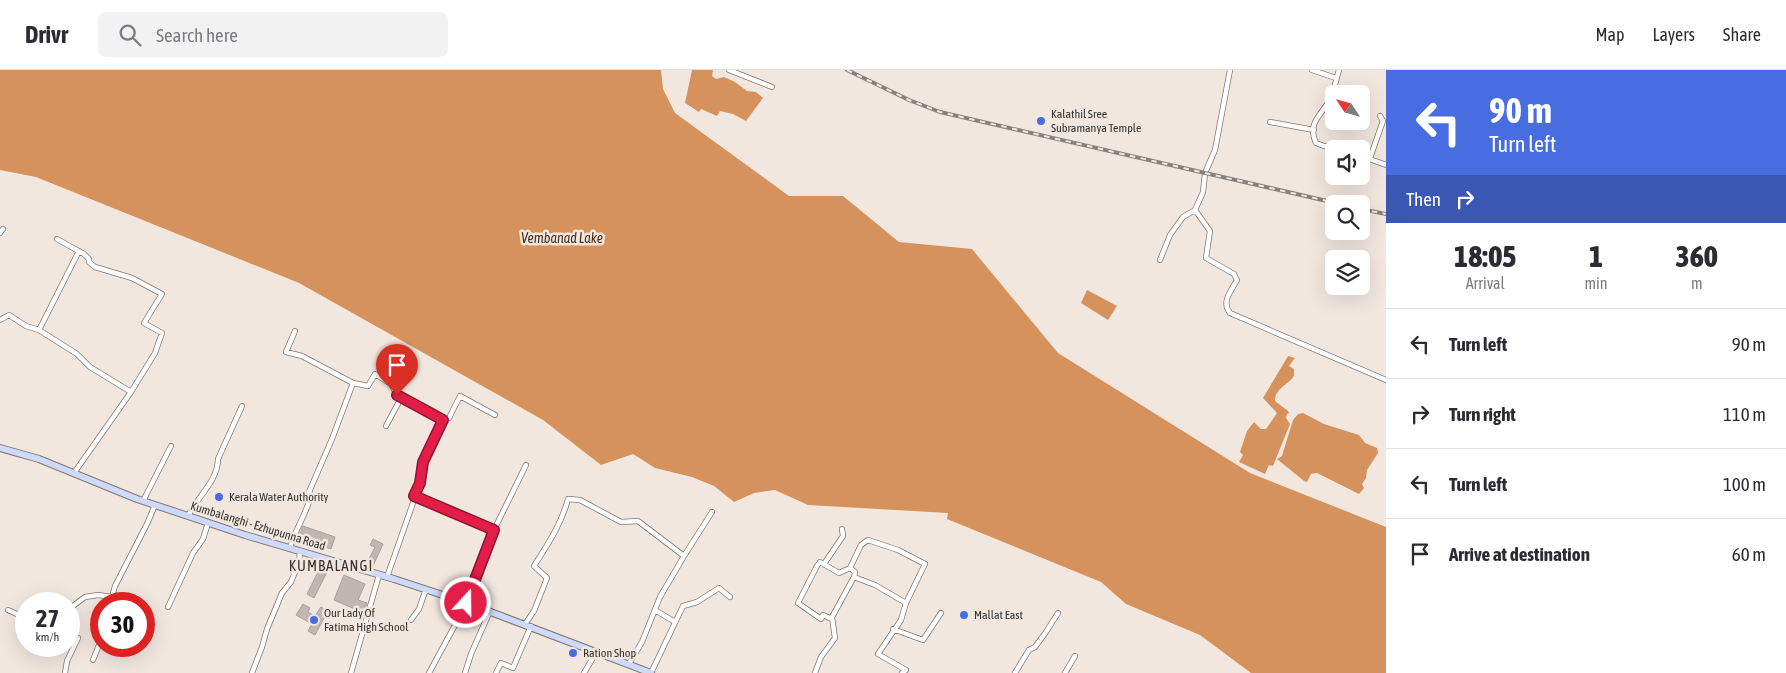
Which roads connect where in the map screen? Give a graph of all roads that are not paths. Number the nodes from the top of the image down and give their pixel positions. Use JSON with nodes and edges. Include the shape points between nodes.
{"nodes":[{"id":1,"x":729,"y":70,"type":"edge"},
{"id":2,"x":1230,"y":70,"type":"edge"},
{"id":3,"x":1312,"y":70,"type":"edge"},
{"id":4,"x":1339,"y":70,"type":"edge"},
{"id":5,"x":1336,"y":78,"type":"junction"},
{"id":6,"x":772,"y":87,"type":"dead end"},
{"id":7,"x":1380,"y":116,"type":"dead end"},
{"id":8,"x":1270,"y":122,"type":"dead end"},
{"id":9,"x":1314,"y":130,"type":"junction"},
{"id":10,"x":1325,"y":146,"type":"edge"},
{"id":11,"x":1370,"y":158,"type":"joint"},
{"id":12,"x":1386,"y":165,"type":"edge"},
{"id":13,"x":1195,"y":210,"type":"junction"},
{"id":14,"x":57,"y":239,"type":"dead end"},
{"id":15,"x":79,"y":251,"type":"junction"},
{"id":16,"x":1160,"y":260,"type":"dead end"},
{"id":17,"x":0,"y":320,"type":"edge"},
{"id":18,"x":39,"y":330,"type":"junction"},
{"id":19,"x":295,"y":331,"type":"dead end"},
{"id":20,"x":1386,"y":380,"type":"edge"},
{"id":21,"x":353,"y":383,"type":"junction"},
{"id":22,"x":131,"y":392,"type":"junction"},
{"id":23,"x":401,"y":398,"type":"junction"},
{"id":24,"x":242,"y":406,"type":"dead end"},
{"id":25,"x":495,"y":414,"type":"dead end"},
{"id":26,"x":443,"y":420,"type":"junction"},
{"id":27,"x":386,"y":426,"type":"dead end"},
{"id":28,"x":171,"y":446,"type":"dead end"},
{"id":29,"x":0,"y":448,"type":"edge"},
{"id":30,"x":526,"y":465,"type":"dead end"},
{"id":31,"x":74,"y":473,"type":"junction"},
{"id":32,"x":414,"y":496,"type":"junction"},
{"id":33,"x":143,"y":501,"type":"junction"},
{"id":34,"x":155,"y":505,"type":"junction"},
{"id":35,"x":712,"y":512,"type":"dead end"},
{"id":36,"x":188,"y":516,"type":"junction"},
{"id":37,"x":208,"y":523,"type":"junction"},
{"id":38,"x":842,"y":529,"type":"dead end"},
{"id":39,"x":494,"y":530,"type":"junction"},
{"id":40,"x":290,"y":548,"type":"junction"},
{"id":41,"x":300,"y":551,"type":"junction"},
{"id":42,"x":684,"y":556,"type":"junction"},
{"id":43,"x":824,"y":564,"type":"junction"},
{"id":44,"x":850,"y":568,"type":"junction"},
{"id":45,"x":379,"y":575,"type":"junction"},
{"id":46,"x":387,"y":577,"type":"junction"},
{"id":47,"x":854,"y":578,"type":"junction"},
{"id":48,"x":426,"y":589,"type":"junction"},
{"id":49,"x":113,"y":592,"type":"edge"},
{"id":50,"x":730,"y":597,"type":"dead end"},
{"id":51,"x":466,"y":603,"type":"junction"},
{"id":52,"x":906,"y":603,"type":"junction"},
{"id":53,"x":168,"y":606,"type":"dead end"},
{"id":54,"x":8,"y":610,"type":"dead end"},
{"id":55,"x":655,"y":610,"type":"junction"},
{"id":56,"x":490,"y":611,"type":"junction"},
{"id":57,"x":15,"y":613,"type":"edge"},
{"id":58,"x":941,"y":613,"type":"dead end"},
{"id":59,"x":1058,"y":613,"type":"dead end"},
{"id":60,"x":832,"y":619,"type":"junction"},
{"id":61,"x":411,"y":620,"type":"dead end"},
{"id":62,"x":675,"y":622,"type":"junction"},
{"id":63,"x":528,"y":625,"type":"junction"},
{"id":64,"x":893,"y":629,"type":"junction"},
{"id":65,"x":597,"y":651,"type":"junction"},
{"id":66,"x":1076,"y":656,"type":"dead end"},
{"id":67,"x":69,"y":657,"type":"edge"},
{"id":68,"x":94,"y":657,"type":"edge"},
{"id":69,"x":93,"y":660,"type":"dead end"},
{"id":70,"x":629,"y":664,"type":"junction"},
{"id":71,"x":65,"y":673,"type":"edge"},
{"id":72,"x":252,"y":673,"type":"edge"},
{"id":73,"x":351,"y":673,"type":"edge"},
{"id":74,"x":429,"y":673,"type":"edge"},
{"id":75,"x":465,"y":673,"type":"edge"},
{"id":76,"x":496,"y":673,"type":"edge"},
{"id":77,"x":584,"y":673,"type":"edge"},
{"id":78,"x":651,"y":673,"type":"edge"},
{"id":79,"x":815,"y":673,"type":"edge"},
{"id":80,"x":902,"y":673,"type":"edge"},
{"id":81,"x":1015,"y":673,"type":"edge"},
{"id":82,"x":1065,"y":673,"type":"edge"}],
"edges":[{"from":1,"to":6,"type":"street"},
{"from":2,"to":13,"type":"street","via":[[1215,150]]},
{"from":3,"to":5,"type":"street"},
{"from":4,"to":5,"type":"street"},
{"from":5,"to":9,"type":"street","via":[[1331,99],[1314,124]]},
{"from":7,"to":11,"type":"street","via":[[1382,130]]},
{"from":8,"to":9,"type":"street"},
{"from":9,"to":10,"type":"street","via":[[1316,143]]},
{"from":11,"to":12,"type":"street"},
{"from":13,"to":16,"type":"street","via":[[1183,217],[1170,235]]},
{"from":13,"to":20,"type":"street","via":[[1210,230],[1206,258],[1234,274],[1237,280],[1226,302],[1230,313]]},
{"from":14,"to":15,"type":"street"},
{"from":15,"to":18,"type":"street"},
{"from":15,"to":22,"type":"street","via":[[95,267],[132,278],[162,294],[144,323],[162,333],[155,353]]},
{"from":17,"to":18,"type":"street","via":[[9,315]]},
{"from":18,"to":22,"type":"street"},
{"from":19,"to":21,"type":"street","via":[[286,352],[302,356]]},
{"from":21,"to":23,"type":"street","via":[[368,386],[375,374],[390,384]]},
{"from":21,"to":40,"type":"street"},
{"from":22,"to":31,"type":"street"},
{"from":23,"to":26,"type":"street"},
{"from":23,"to":27,"type":"street"},
{"from":24,"to":36,"type":"street","via":[[218,459],[218,468]]},
{"from":25,"to":26,"type":"street","via":[[460,396],[449,418]]},
{"from":26,"to":32,"type":"street","via":[[423,462]]},
{"from":28,"to":33,"type":"street"},
{"from":29,"to":31,"type":"main road","name":"Kumbalanghi - Ezhupunna Road"},
{"from":30,"to":39,"type":"street"},
{"from":31,"to":33,"type":"main road","name":"Kumbalanghi - Ezhupunna Road"},
{"from":32,"to":39,"type":"street"},
{"from":32,"to":46,"type":"street"},
{"from":33,"to":34,"type":"main road","name":"Kumbalanghi - Ezhupunna Road"},
{"from":34,"to":36,"type":"main road","name":"Kumbalanghi - Ezhupunna Road"},
{"from":34,"to":49,"type":"street"},
{"from":35,"to":42,"type":"street"},
{"from":36,"to":37,"type":"main road","name":"Kumbalanghi - Ezhupunna Road"},
{"from":37,"to":40,"type":"main road","name":"Kumbalanghi - Ezhupunna Road"},
{"from":37,"to":53,"type":"street"},
{"from":38,"to":43,"type":"street","via":[[843,536]]},
{"from":39,"to":51,"type":"street"},
{"from":40,"to":41,"type":"main road","name":"Kumbalanghi - Ezhupunna Road"},
{"from":41,"to":45,"type":"main road","name":"Kumbalanghi - Ezhupunna Road"},
{"from":41,"to":72,"type":"street","via":[[290,582],[266,628]]},
{"from":42,"to":55,"type":"street"},
{"from":42,"to":63,"type":"street","via":[[638,521],[621,522],[580,500],[568,499],[552,540],[534,566],[547,578]]},
{"from":43,"to":44,"type":"street","via":[[839,573]]},
{"from":43,"to":60,"type":"street","via":[[820,562],[817,566],[798,603],[821,619],[824,615]]},
{"from":44,"to":47,"type":"street","via":[[855,572]]},
{"from":44,"to":52,"type":"street","via":[[861,545],[868,540],[925,564]]},
{"from":45,"to":46,"type":"main road","name":"Kumbalanghi - Ezhupunna Road"},
{"from":45,"to":73,"type":"street"},
{"from":46,"to":48,"type":"main road","name":"Kumbalanghi - Ezhupunna Road"},
{"from":47,"to":52,"type":"street","via":[[875,585]]},
{"from":47,"to":60,"type":"street"},
{"from":48,"to":51,"type":"main road","name":"Kumbalanghi - Ezhupunna Road"},
{"from":48,"to":61,"type":"street"},
{"from":50,"to":62,"type":"street","via":[[719,588],[697,602],[683,606]]},
{"from":51,"to":56,"type":"main road","name":"Kumbalanghi - Ezhupunna Road"},
{"from":51,"to":74,"type":"street"},
{"from":52,"to":64,"type":"street","via":[[901,620]]},
{"from":54,"to":57,"type":"street"},
{"from":55,"to":62,"type":"street"},
{"from":55,"to":70,"type":"street"},
{"from":56,"to":63,"type":"main road","name":"Kumbalanghi - Ezhupunna Road"},
{"from":56,"to":75,"type":"street"},
{"from":58,"to":64,"type":"street","via":[[923,640]]},
{"from":59,"to":81,"type":"street","via":[[1034,647],[1028,650]]},
{"from":60,"to":79,"type":"street","via":[[835,638],[821,657]]},
{"from":62,"to":78,"type":"street"},
{"from":63,"to":65,"type":"main road","name":"Kumbalanghi - Ezhupunna Road"},
{"from":63,"to":76,"type":"street","via":[[513,668],[501,663]]},
{"from":64,"to":80,"type":"street","via":[[878,654],[906,670]]},
{"from":65,"to":70,"type":"main road","name":"Kumbalanghi - Ezhupunna Road"},
{"from":65,"to":77,"type":"street"},
{"from":66,"to":82,"type":"street"},
{"from":67,"to":71,"type":"street"},
{"from":68,"to":69,"type":"street"},
{"from":70,"to":78,"type":"main road","name":"Kumbalanghi - Ezhupunna Road"}]}
